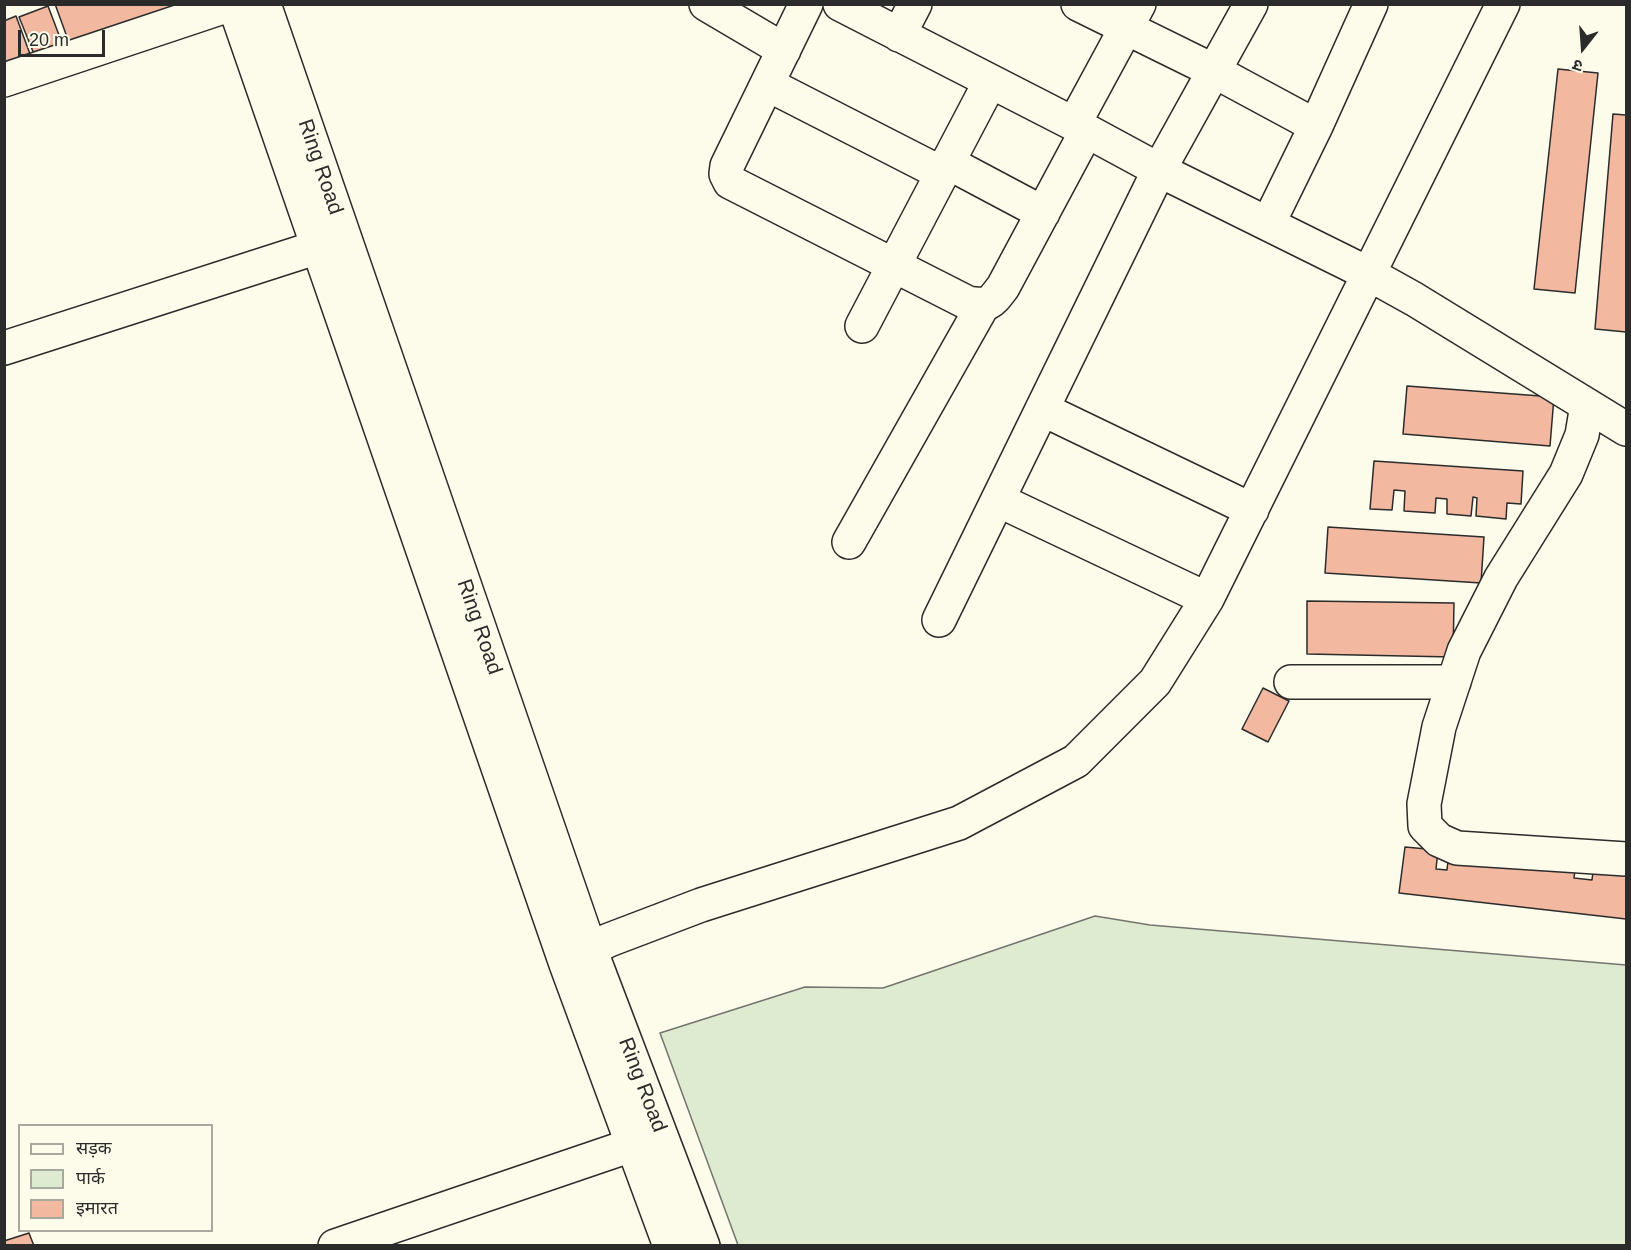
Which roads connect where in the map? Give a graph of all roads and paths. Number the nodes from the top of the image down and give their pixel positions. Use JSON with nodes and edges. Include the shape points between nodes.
{"nodes":[{"id":1,"x":706,"y":4,"type":"edge"},
{"id":2,"x":806,"y":4,"type":"edge"},
{"id":3,"x":840,"y":4,"type":"edge"},
{"id":4,"x":915,"y":4,"type":"edge"},
{"id":5,"x":1078,"y":4,"type":"edge"},
{"id":6,"x":1251,"y":4,"type":"edge"},
{"id":7,"x":1371,"y":4,"type":"edge"},
{"id":8,"x":1503,"y":4,"type":"edge"},
{"id":9,"x":238,"y":7,"type":"edge"},
{"id":10,"x":1133,"y":16,"type":"edge"},
{"id":11,"x":899,"y":35,"type":"junction"},
{"id":12,"x":784,"y":50,"type":"junction"},
{"id":13,"x":1214,"y":71,"type":"junction"},
{"id":14,"x":4,"y":80,"type":"edge"},
{"id":15,"x":990,"y":82,"type":"junction"},
{"id":16,"x":767,"y":84,"type":"junction"},
{"id":17,"x":1316,"y":126,"type":"junction"},
{"id":18,"x":1080,"y":128,"type":"junction"},
{"id":19,"x":944,"y":168,"type":"junction"},
{"id":20,"x":1159,"y":170,"type":"junction"},
{"id":21,"x":1043,"y":213,"type":"junction"},
{"id":22,"x":1268,"y":224,"type":"junction"},
{"id":23,"x":318,"y":247,"type":"junction"},
{"id":24,"x":893,"y":264,"type":"junction"},
{"id":25,"x":1369,"y":274,"type":"junction"},
{"id":26,"x":983,"y":305,"type":"junction"},
{"id":27,"x":862,"y":326,"type":"dead end"},
{"id":28,"x":4,"y":348,"type":"edge"},
{"id":29,"x":1587,"y":405,"type":"junction"},
{"id":30,"x":1042,"y":409,"type":"junction"},
{"id":31,"x":1626,"y":429,"type":"edge"},
{"id":32,"x":998,"y":500,"type":"junction"},
{"id":33,"x":1252,"y":510,"type":"junction"},
{"id":34,"x":849,"y":542,"type":"dead end"},
{"id":35,"x":1207,"y":599,"type":"junction"},
{"id":36,"x":939,"y":620,"type":"dead end"},
{"id":37,"x":1291,"y":682,"type":"dead end"},
{"id":38,"x":1454,"y":682,"type":"junction"},
{"id":39,"x":1625,"y":856,"type":"edge"},
{"id":40,"x":578,"y":957,"type":"junction"},
{"id":41,"x":632,"y":1146,"type":"junction"},
{"id":42,"x":335,"y":1245,"type":"edge"},
{"id":43,"x":670,"y":1245,"type":"edge"},
{"id":44,"x":703,"y":1245,"type":"edge"}],
"edges":[{"from":1,"to":12,"type":"street"},
{"from":2,"to":12,"type":"street"},
{"from":3,"to":11,"type":"street"},
{"from":4,"to":11,"type":"street"},
{"from":5,"to":10,"type":"street"},
{"from":6,"to":13,"type":"street"},
{"from":7,"to":17,"type":"street"},
{"from":8,"to":25,"type":"street"},
{"from":9,"to":14,"type":"street"},
{"from":9,"to":23,"type":"street","name":"Ring Road"},
{"from":9,"to":40,"type":"street","name":"Ring Road"},
{"from":10,"to":13,"type":"street"},
{"from":10,"to":18,"type":"street"},
{"from":11,"to":15,"type":"street"},
{"from":12,"to":16,"type":"street"},
{"from":13,"to":17,"type":"street"},
{"from":13,"to":20,"type":"street"},
{"from":15,"to":18,"type":"street"},
{"from":15,"to":19,"type":"street"},
{"from":16,"to":19,"type":"street"},
{"from":16,"to":24,"type":"street","via":[[727,166],[730,182]]},
{"from":17,"to":22,"type":"street"},
{"from":18,"to":20,"type":"street"},
{"from":18,"to":21,"type":"street"},
{"from":19,"to":21,"type":"street"},
{"from":19,"to":24,"type":"street"},
{"from":20,"to":22,"type":"street"},
{"from":20,"to":30,"type":"street"},
{"from":21,"to":26,"type":"street","via":[[1003,287],[994,300]]},
{"from":22,"to":25,"type":"street"},
{"from":23,"to":28,"type":"street"},
{"from":23,"to":40,"type":"street","name":"Ring Road"},
{"from":24,"to":26,"type":"street","via":[[968,303]]},
{"from":24,"to":27,"type":"street"},
{"from":25,"to":29,"type":"street"},
{"from":25,"to":33,"type":"street"},
{"from":26,"to":34,"type":"street"},
{"from":29,"to":31,"type":"street"},
{"from":29,"to":38,"type":"street","via":[[1582,435],[1566,474],[1501,578],[1464,651]]},
{"from":30,"to":32,"type":"street"},
{"from":30,"to":33,"type":"street"},
{"from":32,"to":35,"type":"street"},
{"from":32,"to":36,"type":"street"},
{"from":33,"to":35,"type":"street"},
{"from":35,"to":40,"type":"street","via":[[1155,682],[1076,761],[958,823],[700,905],[609,940]]},
{"from":37,"to":38,"type":"street"},
{"from":38,"to":39,"type":"street","via":[[1439,727],[1424,804],[1425,826],[1439,840],[1457,848]]},
{"from":40,"to":41,"type":"street","name":"Ring Road"},
{"from":40,"to":44,"type":"street","name":"Ring Road"},
{"from":41,"to":42,"type":"street"},
{"from":41,"to":43,"type":"street","name":"Ring Road"}]}
